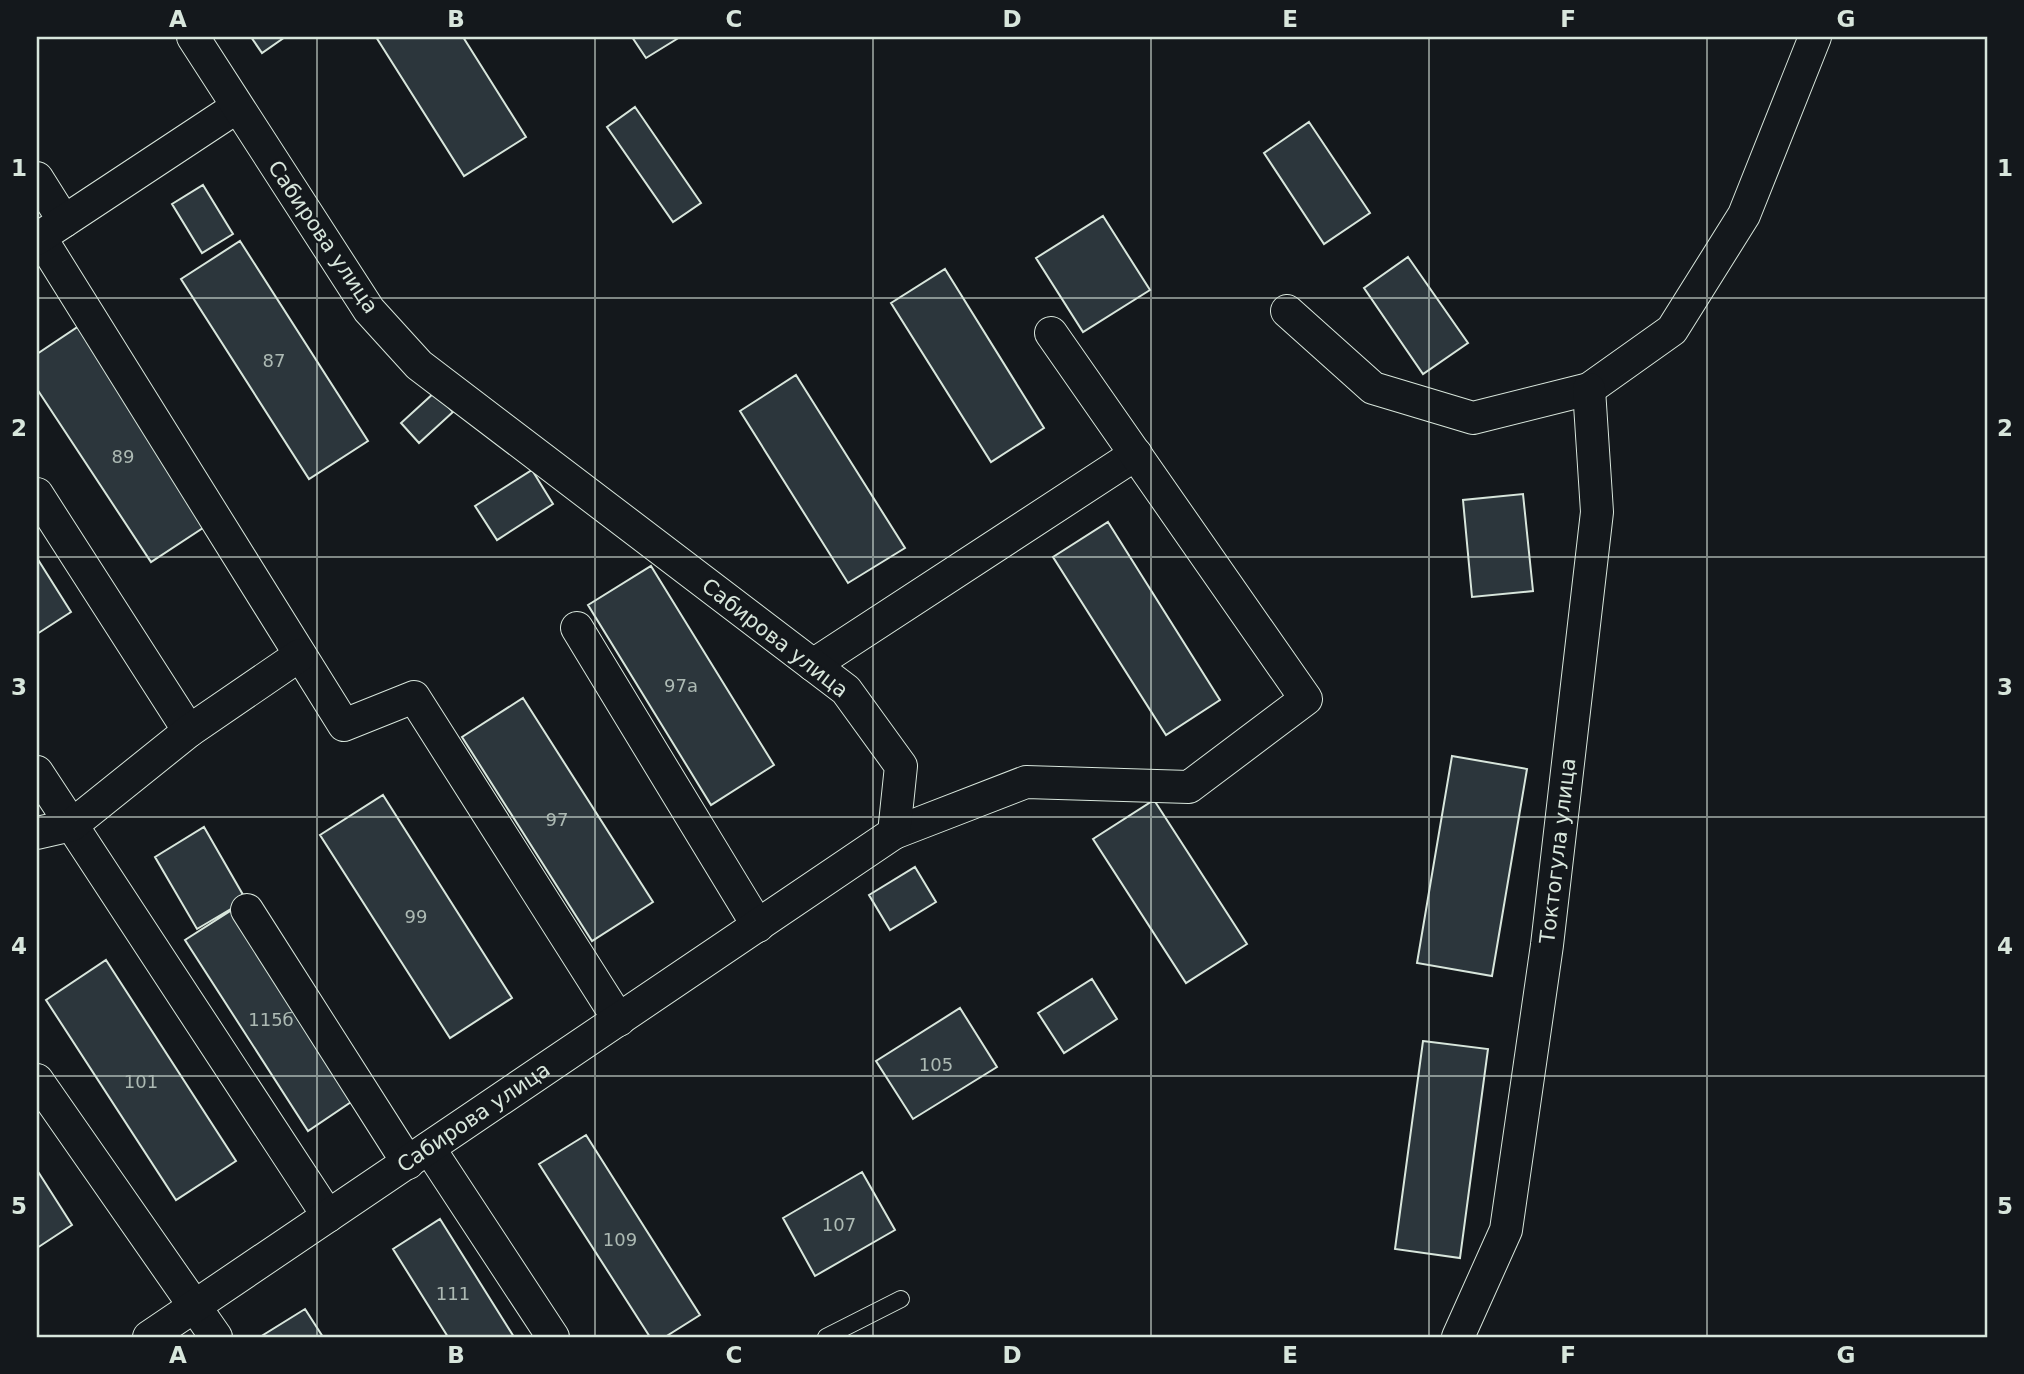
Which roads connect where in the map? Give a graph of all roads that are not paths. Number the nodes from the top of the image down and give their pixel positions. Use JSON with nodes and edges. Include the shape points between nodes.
{"nodes":[{"id":1,"x":193,"y":37,"type":"edge"},
{"id":2,"x":1815,"y":37,"type":"edge"},
{"id":3,"x":237,"y":107,"type":"junction"},
{"id":4,"x":37,"y":178,"type":"edge"},
{"id":5,"x":47,"y":232,"type":"edge"},
{"id":6,"x":1287,"y":311,"type":"dead end"},
{"id":7,"x":1051,"y":333,"type":"dead end"},
{"id":8,"x":1589,"y":389,"type":"junction"},
{"id":9,"x":1136,"y":454,"type":"junction"},
{"id":10,"x":37,"y":494,"type":"edge"},
{"id":11,"x":577,"y":628,"type":"dead end"},
{"id":12,"x":300,"y":655,"type":"junction"},
{"id":13,"x":813,"y":665,"type":"junction"},
{"id":14,"x":189,"y":731,"type":"junction"},
{"id":15,"x":37,"y":772,"type":"edge"},
{"id":16,"x":72,"y":825,"type":"junction"},
{"id":17,"x":37,"y":833,"type":"edge"},
{"id":18,"x":894,"y":833,"type":"junction"},
{"id":19,"x":247,"y":910,"type":"dead end"},
{"id":20,"x":758,"y":926,"type":"junction"},
{"id":21,"x":619,"y":1020,"type":"junction"},
{"id":22,"x":37,"y":1080,"type":"edge"},
{"id":23,"x":419,"y":1155,"type":"junction"},
{"id":24,"x":328,"y":1216,"type":"junction"},
{"id":25,"x":901,"y":1299,"type":"dead end"},
{"id":26,"x":1473,"y":1305,"type":"junction"},
{"id":27,"x":195,"y":1306,"type":"junction"},
{"id":28,"x":149,"y":1337,"type":"edge"},
{"id":29,"x":216,"y":1337,"type":"edge"},
{"id":30,"x":552,"y":1337,"type":"edge"},
{"id":31,"x":826,"y":1337,"type":"edge"},
{"id":32,"x":1458,"y":1337,"type":"edge"},
{"id":33,"x":1485,"y":1337,"type":"edge"}],
"edges":[{"from":1,"to":3,"type":"street","name":"Сабирова улица"},
{"from":2,"to":8,"type":"street","via":[[1744,215],[1672,330]]},
{"from":3,"to":5,"type":"street"},
{"from":3,"to":13,"type":"street","name":"Сабирова улица","via":[[369,310],[419,365]]},
{"from":4,"to":5,"type":"street"},
{"from":5,"to":12,"type":"street"},
{"from":6,"to":8,"type":"street","via":[[1373,388],[1472,418]]},
{"from":7,"to":9,"type":"street"},
{"from":8,"to":26,"type":"street","name":"Токтогула улица","via":[[1597,512],[1547,945],[1506,1230]]},
{"from":9,"to":13,"type":"street"},
{"from":9,"to":18,"type":"street","via":[[1306,699],[1189,787],[1026,782]]},
{"from":10,"to":14,"type":"street"},
{"from":11,"to":20,"type":"street"},
{"from":12,"to":14,"type":"street"},
{"from":12,"to":21,"type":"street","via":[[344,725],[414,697]]},
{"from":13,"to":18,"type":"street","name":"Сабирова улица","via":[[846,690],[901,766]]},
{"from":14,"to":16,"type":"street"},
{"from":15,"to":16,"type":"street"},
{"from":16,"to":17,"type":"street"},
{"from":16,"to":24,"type":"street"},
{"from":18,"to":20,"type":"street","name":"Сабирова улица"},
{"from":19,"to":23,"type":"street"},
{"from":20,"to":21,"type":"street","name":"Сабирова улица"},
{"from":21,"to":23,"type":"street","name":"Сабирова улица"},
{"from":22,"to":27,"type":"street"},
{"from":23,"to":24,"type":"street","name":"Сабирова улица"},
{"from":23,"to":30,"type":"street"},
{"from":24,"to":27,"type":"street","name":"Сабирова улица"},
{"from":25,"to":31,"type":"lane"},
{"from":26,"to":32,"type":"street","name":"Токтогула улица"},
{"from":26,"to":33,"type":"street"},
{"from":27,"to":28,"type":"street","name":"Сабирова улица"},
{"from":27,"to":29,"type":"street"}]}
